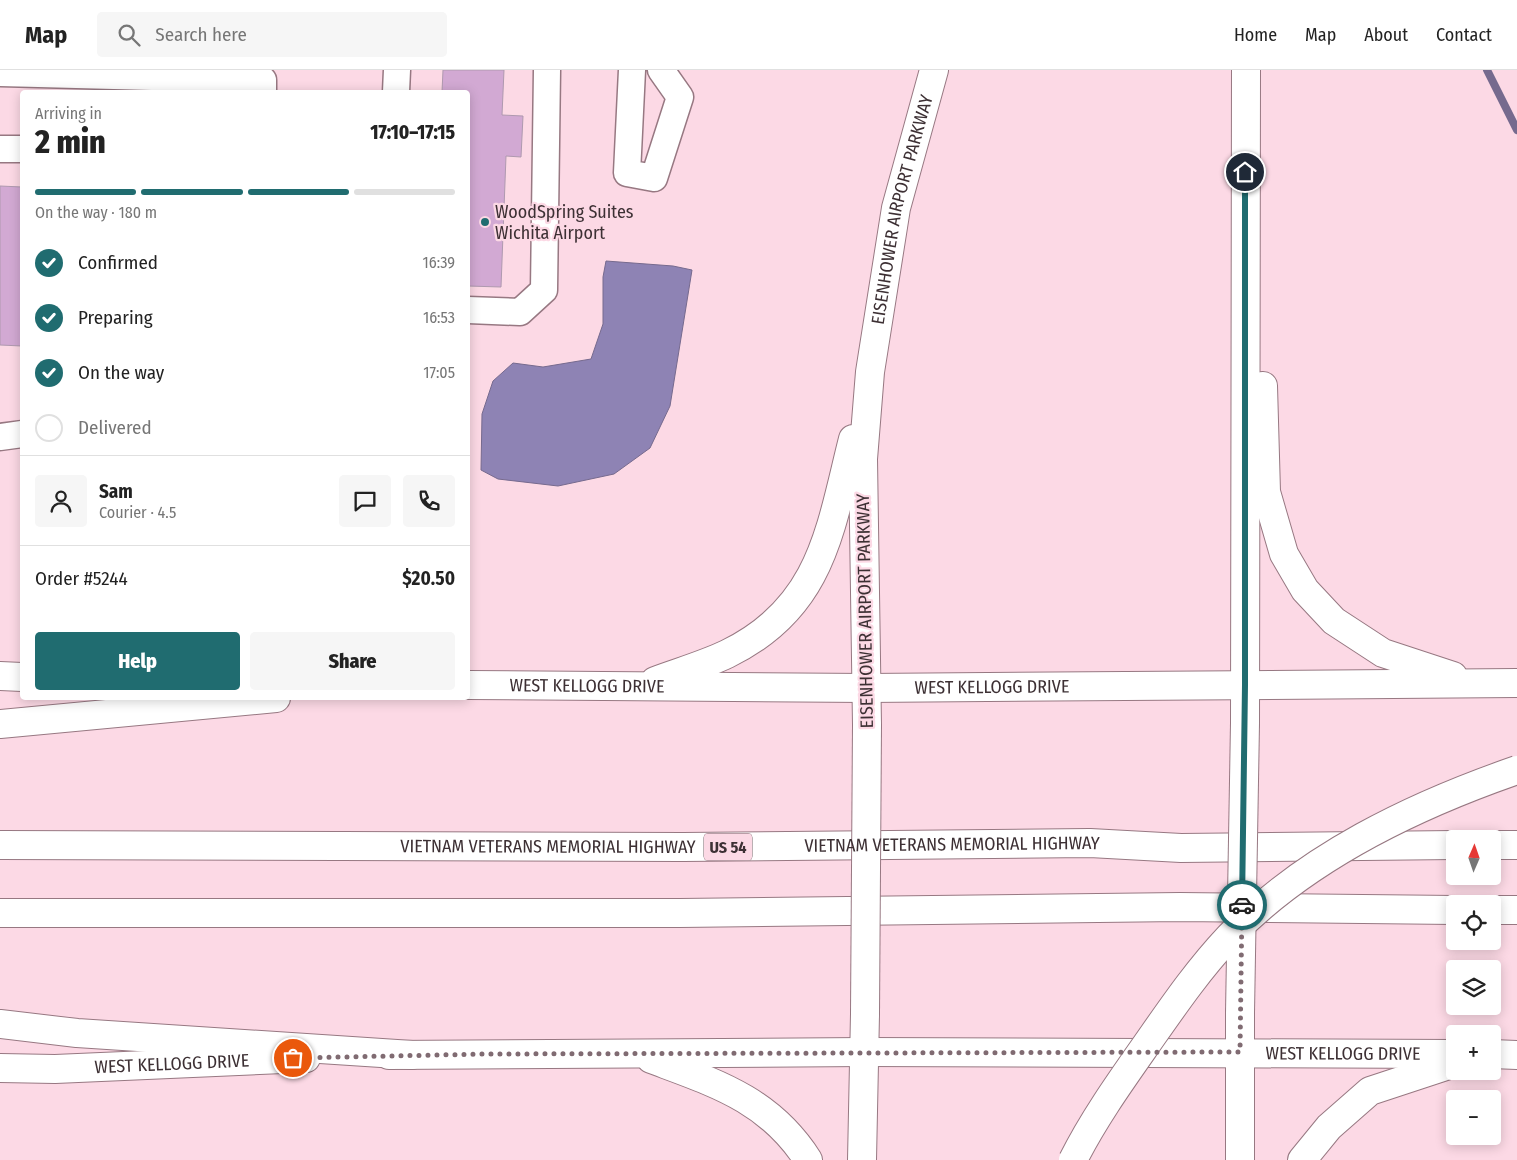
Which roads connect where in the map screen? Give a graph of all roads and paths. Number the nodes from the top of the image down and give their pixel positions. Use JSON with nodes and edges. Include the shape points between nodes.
{"nodes":[{"id":1,"x":397,"y":70,"type":"edge"},
{"id":2,"x":547,"y":70,"type":"edge"},
{"id":3,"x":632,"y":70,"type":"edge"},
{"id":4,"x":661,"y":70,"type":"edge"},
{"id":5,"x":934,"y":70,"type":"edge"},
{"id":6,"x":1246,"y":70,"type":"edge"},
{"id":7,"x":0,"y":73,"type":"edge"},
{"id":8,"x":263,"y":90,"type":"edge"},
{"id":9,"x":396,"y":90,"type":"edge"},
{"id":10,"x":0,"y":149,"type":"edge"},
{"id":11,"x":20,"y":149,"type":"edge"},
{"id":12,"x":1245,"y":308,"type":"junction"},
{"id":13,"x":470,"y":310,"type":"edge"},
{"id":14,"x":870,"y":372,"type":"junction"},
{"id":15,"x":20,"y":434,"type":"edge"},
{"id":16,"x":0,"y":437,"type":"edge"},
{"id":17,"x":0,"y":676,"type":"edge"},
{"id":18,"x":20,"y":677,"type":"edge"},
{"id":19,"x":1484,"y":683,"type":"junction"},
{"id":20,"x":1517,"y":683,"type":"edge"},
{"id":21,"x":470,"y":685,"type":"edge"},
{"id":22,"x":1245,"y":685,"type":"junction"},
{"id":23,"x":639,"y":687,"type":"junction"},
{"id":24,"x":868,"y":688,"type":"junction"},
{"id":25,"x":255,"y":700,"type":"edge"},
{"id":26,"x":0,"y":724,"type":"edge"},
{"id":27,"x":1517,"y":770,"type":"edge"},
{"id":28,"x":0,"y":845,"type":"edge"},
{"id":29,"x":1501,"y":845,"type":"edge"},
{"id":30,"x":1517,"y":845,"type":"edge"},
{"id":31,"x":1446,"y":846,"type":"edge"},
{"id":32,"x":1446,"y":910,"type":"edge"},
{"id":33,"x":1501,"y":910,"type":"edge"},
{"id":34,"x":1517,"y":910,"type":"edge"},
{"id":35,"x":0,"y":913,"type":"edge"},
{"id":36,"x":0,"y":1024,"type":"edge"},
{"id":37,"x":865,"y":1052,"type":"junction"},
{"id":38,"x":1240,"y":1052,"type":"junction"},
{"id":39,"x":635,"y":1054,"type":"junction"},
{"id":40,"x":1446,"y":1054,"type":"edge"},
{"id":41,"x":1501,"y":1054,"type":"edge"},
{"id":42,"x":1517,"y":1054,"type":"edge"},
{"id":43,"x":412,"y":1055,"type":"junction"},
{"id":44,"x":1446,"y":1066,"type":"edge"},
{"id":45,"x":0,"y":1068,"type":"edge"},
{"id":46,"x":808,"y":1160,"type":"edge"},
{"id":47,"x":862,"y":1160,"type":"edge"},
{"id":48,"x":1073,"y":1160,"type":"edge"},
{"id":49,"x":1240,"y":1160,"type":"edge"},
{"id":50,"x":1302,"y":1160,"type":"edge"}],
"edges":[{"from":1,"to":9,"type":"lane"},
{"from":2,"to":13,"type":"lane","via":[[544,290],[520,312]]},
{"from":3,"to":4,"type":"lane","via":[[627,174],[654,178],[680,97]]},
{"from":5,"to":14,"type":"main road","name":"EISENHOWER AIRPORT PARKWAY","via":[[896,208]]},
{"from":6,"to":12,"type":"main road"},
{"from":7,"to":8,"type":"lane","via":[[263,80]]},
{"from":10,"to":11,"type":"lane"},
{"from":12,"to":19,"type":"main road","via":[[1263,379],[1266,492],[1284,554],[1304,590],[1334,621],[1383,653],[1434,671]]},
{"from":12,"to":22,"type":"main road"},
{"from":14,"to":23,"type":"main road","via":[[827,541],[812,577],[785,613],[728,653]]},
{"from":14,"to":24,"type":"main road","name":"EISENHOWER AIRPORT PARKWAY","via":[[863,459]]},
{"from":15,"to":16,"type":"lane"},
{"from":17,"to":18,"type":"main road"},
{"from":19,"to":20,"type":"main road","name":"WEST KELLOGG DRIVE"},
{"from":19,"to":22,"type":"main road","name":"WEST KELLOGG DRIVE"},
{"from":21,"to":23,"type":"main road","name":"WEST KELLOGG DRIVE"},
{"from":22,"to":24,"type":"main road","name":"WEST KELLOGG DRIVE"},
{"from":22,"to":38,"type":"main road","bridge":true},
{"from":23,"to":24,"type":"main road","name":"WEST KELLOGG DRIVE"},
{"from":24,"to":37,"type":"main road","name":"EISENHOWER AIRPORT PARKWAY","bridge":true},
{"from":25,"to":26,"type":"main road"},
{"from":27,"to":48,"type":"main road","bridge":true,"via":[[1450,794],[1368,835],[1317,865],[1265,903],[1229,937],[1173,1004]]},
{"from":28,"to":31,"type":"main road","name":"VIETNAM VETERANS MEMORIAL HIGHWAY","number":"US 54","via":[[683,848],[1090,843],[1181,848]]},
{"from":29,"to":30,"type":"main road"},
{"from":32,"to":35,"type":"main road","via":[[1180,906],[680,913]]},
{"from":33,"to":34,"type":"main road"},
{"from":36,"to":43,"type":"main road","via":[[77,1033]]},
{"from":37,"to":38,"type":"main road","name":"WEST KELLOGG DRIVE"},
{"from":37,"to":39,"type":"main road","name":"WEST KELLOGG DRIVE"},
{"from":37,"to":47,"type":"main road","name":"EISENHOWER AIRPORT PARKWAY"},
{"from":38,"to":40,"type":"main road","name":"WEST KELLOGG DRIVE"},
{"from":38,"to":49,"type":"main road"},
{"from":39,"to":43,"type":"main road","name":"WEST KELLOGG DRIVE"},
{"from":39,"to":46,"type":"main road","via":[[726,1087],[763,1109],[795,1140]]},
{"from":41,"to":42,"type":"main road"},
{"from":43,"to":45,"type":"main road","name":"WEST KELLOGG DRIVE","via":[[55,1069]]},
{"from":44,"to":50,"type":"main road","via":[[1370,1091],[1328,1127]]}]}
